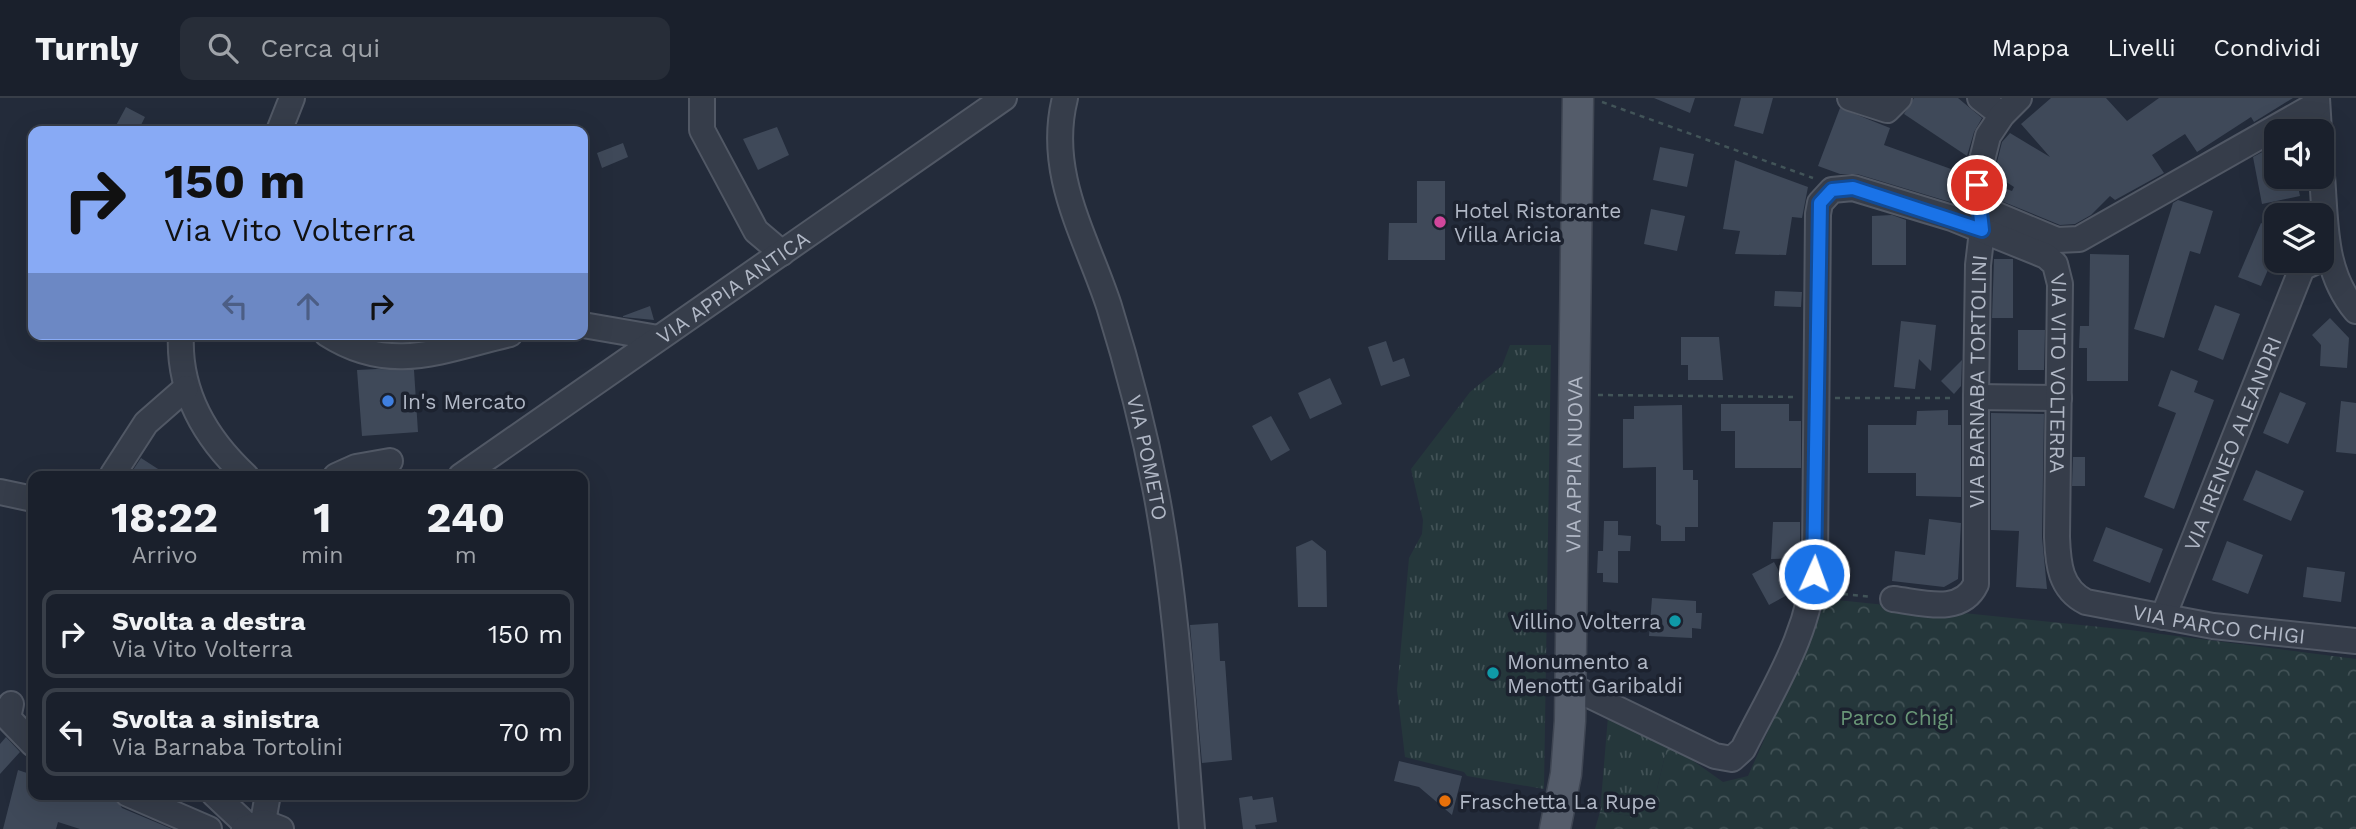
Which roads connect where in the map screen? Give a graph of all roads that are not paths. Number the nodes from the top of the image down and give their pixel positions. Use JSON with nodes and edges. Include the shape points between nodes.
{"nodes":[{"id":1,"x":292,"y":98,"type":"edge"},
{"id":2,"x":702,"y":98,"type":"edge"},
{"id":3,"x":1004,"y":98,"type":"edge"},
{"id":4,"x":1065,"y":98,"type":"edge"},
{"id":5,"x":1577,"y":98,"type":"edge"},
{"id":6,"x":1850,"y":98,"type":"edge"},
{"id":7,"x":1899,"y":98,"type":"edge"},
{"id":8,"x":1980,"y":98,"type":"edge"},
{"id":9,"x":2317,"y":101,"type":"edge"},
{"id":10,"x":2011,"y":106,"type":"edge"},
{"id":11,"x":2318,"y":119,"type":"edge"},
{"id":12,"x":281,"y":126,"type":"edge"},
{"id":13,"x":1980,"y":219,"type":"junction"},
{"id":14,"x":782,"y":253,"type":"junction"},
{"id":15,"x":2312,"y":273,"type":"edge"},
{"id":16,"x":2346,"y":279,"type":"edge"},
{"id":17,"x":2356,"y":310,"type":"edge"},
{"id":18,"x":588,"y":325,"type":"edge"},
{"id":19,"x":658,"y":338,"type":"junction"},
{"id":20,"x":182,"y":340,"type":"edge"},
{"id":21,"x":337,"y":340,"type":"edge"},
{"id":22,"x":485,"y":340,"type":"edge"},
{"id":23,"x":186,"y":388,"type":"junction"},
{"id":24,"x":1976,"y":397,"type":"junction"},
{"id":25,"x":2059,"y":398,"type":"junction"},
{"id":26,"x":390,"y":461,"type":"dead end"},
{"id":27,"x":115,"y":471,"type":"edge"},
{"id":28,"x":242,"y":471,"type":"edge"},
{"id":29,"x":347,"y":471,"type":"edge"},
{"id":30,"x":468,"y":471,"type":"edge"},
{"id":31,"x":0,"y":492,"type":"edge"},
{"id":32,"x":28,"y":498,"type":"edge"},
{"id":33,"x":1893,"y":599,"type":"road end"},
{"id":34,"x":2086,"y":603,"type":"joint"},
{"id":35,"x":2163,"y":617,"type":"junction"},
{"id":36,"x":2356,"y":641,"type":"edge"},
{"id":37,"x":1570,"y":686,"type":"junction"},
{"id":38,"x":15,"y":705,"type":"edge"},
{"id":39,"x":28,"y":739,"type":"edge"},
{"id":40,"x":142,"y":800,"type":"edge"},
{"id":41,"x":224,"y":800,"type":"edge"},
{"id":42,"x":268,"y":800,"type":"edge"},
{"id":43,"x":268,"y":827,"type":"edge"},
{"id":44,"x":209,"y":829,"type":"edge"},
{"id":45,"x":1192,"y":829,"type":"edge"},
{"id":46,"x":1555,"y":829,"type":"edge"}],
"edges":[{"from":1,"to":12,"type":"street"},
{"from":2,"to":14,"type":"street","via":[[702,130],[756,230]]},
{"from":3,"to":14,"type":"street","name":"VIA APPIA ANTICA"},
{"from":4,"to":45,"type":"street","name":"VIA POMETO","via":[[1059,130],[1062,179],[1120,343],[1163,530]]},
{"from":5,"to":37,"type":"main road","name":"VIA APPIA NUOVA"},
{"from":6,"to":7,"type":"street","via":[[1887,110]]},
{"from":8,"to":10,"type":"street"},
{"from":9,"to":11,"type":"street"},
{"from":9,"to":13,"type":"street","via":[[2079,239],[2063,240]]},
{"from":10,"to":13,"type":"street","name":"VIA BARNABA TORTOLINI","via":[[1982,155]]},
{"from":13,"to":24,"type":"street","name":"VIA BARNABA TORTOLINI"},
{"from":13,"to":25,"type":"street","name":"VIA VITO VOLTERRA","via":[[2055,264],[2059,274]]},
{"from":13,"to":37,"type":"street","name":"VIA VITO VOLTERRA","via":[[1840,187],[1824,197],[1818,214],[1811,599],[1795,650],[1743,749],[1732,759],[1715,756]]},
{"from":14,"to":19,"type":"street","name":"VIA APPIA ANTICA"},
{"from":15,"to":35,"type":"street","name":"VIA IRENEO ALEANDRI"},
{"from":16,"to":17,"type":"street"},
{"from":18,"to":19,"type":"street"},
{"from":19,"to":30,"type":"street","name":"VIA APPIA ANTICA"},
{"from":20,"to":23,"type":"street"},
{"from":21,"to":22,"type":"street","via":[[384,358],[428,354]]},
{"from":23,"to":27,"type":"street","via":[[146,423]]},
{"from":23,"to":28,"type":"street","via":[[212,437]]},
{"from":24,"to":25,"type":"street"},
{"from":24,"to":33,"type":"street","name":"VIA BARNABA TORTOLINI","via":[[1976,584],[1956,604]]},
{"from":25,"to":34,"type":"street","name":"VIA VITO VOLTERRA","via":[[2058,553],[2069,591]]},
{"from":26,"to":29,"type":"street"},
{"from":31,"to":32,"type":"street"},
{"from":34,"to":35,"type":"street","name":"VIA PARCO CHIGI"},
{"from":35,"to":36,"type":"street","name":"VIA PARCO CHIGI"},
{"from":37,"to":46,"type":"main road","name":"VIA APPIA NUOVA","via":[[1566,774]]},
{"from":38,"to":39,"type":"street","via":[[8,718]]},
{"from":40,"to":44,"type":"street"},
{"from":41,"to":43,"type":"street"},
{"from":42,"to":43,"type":"street"}]}
